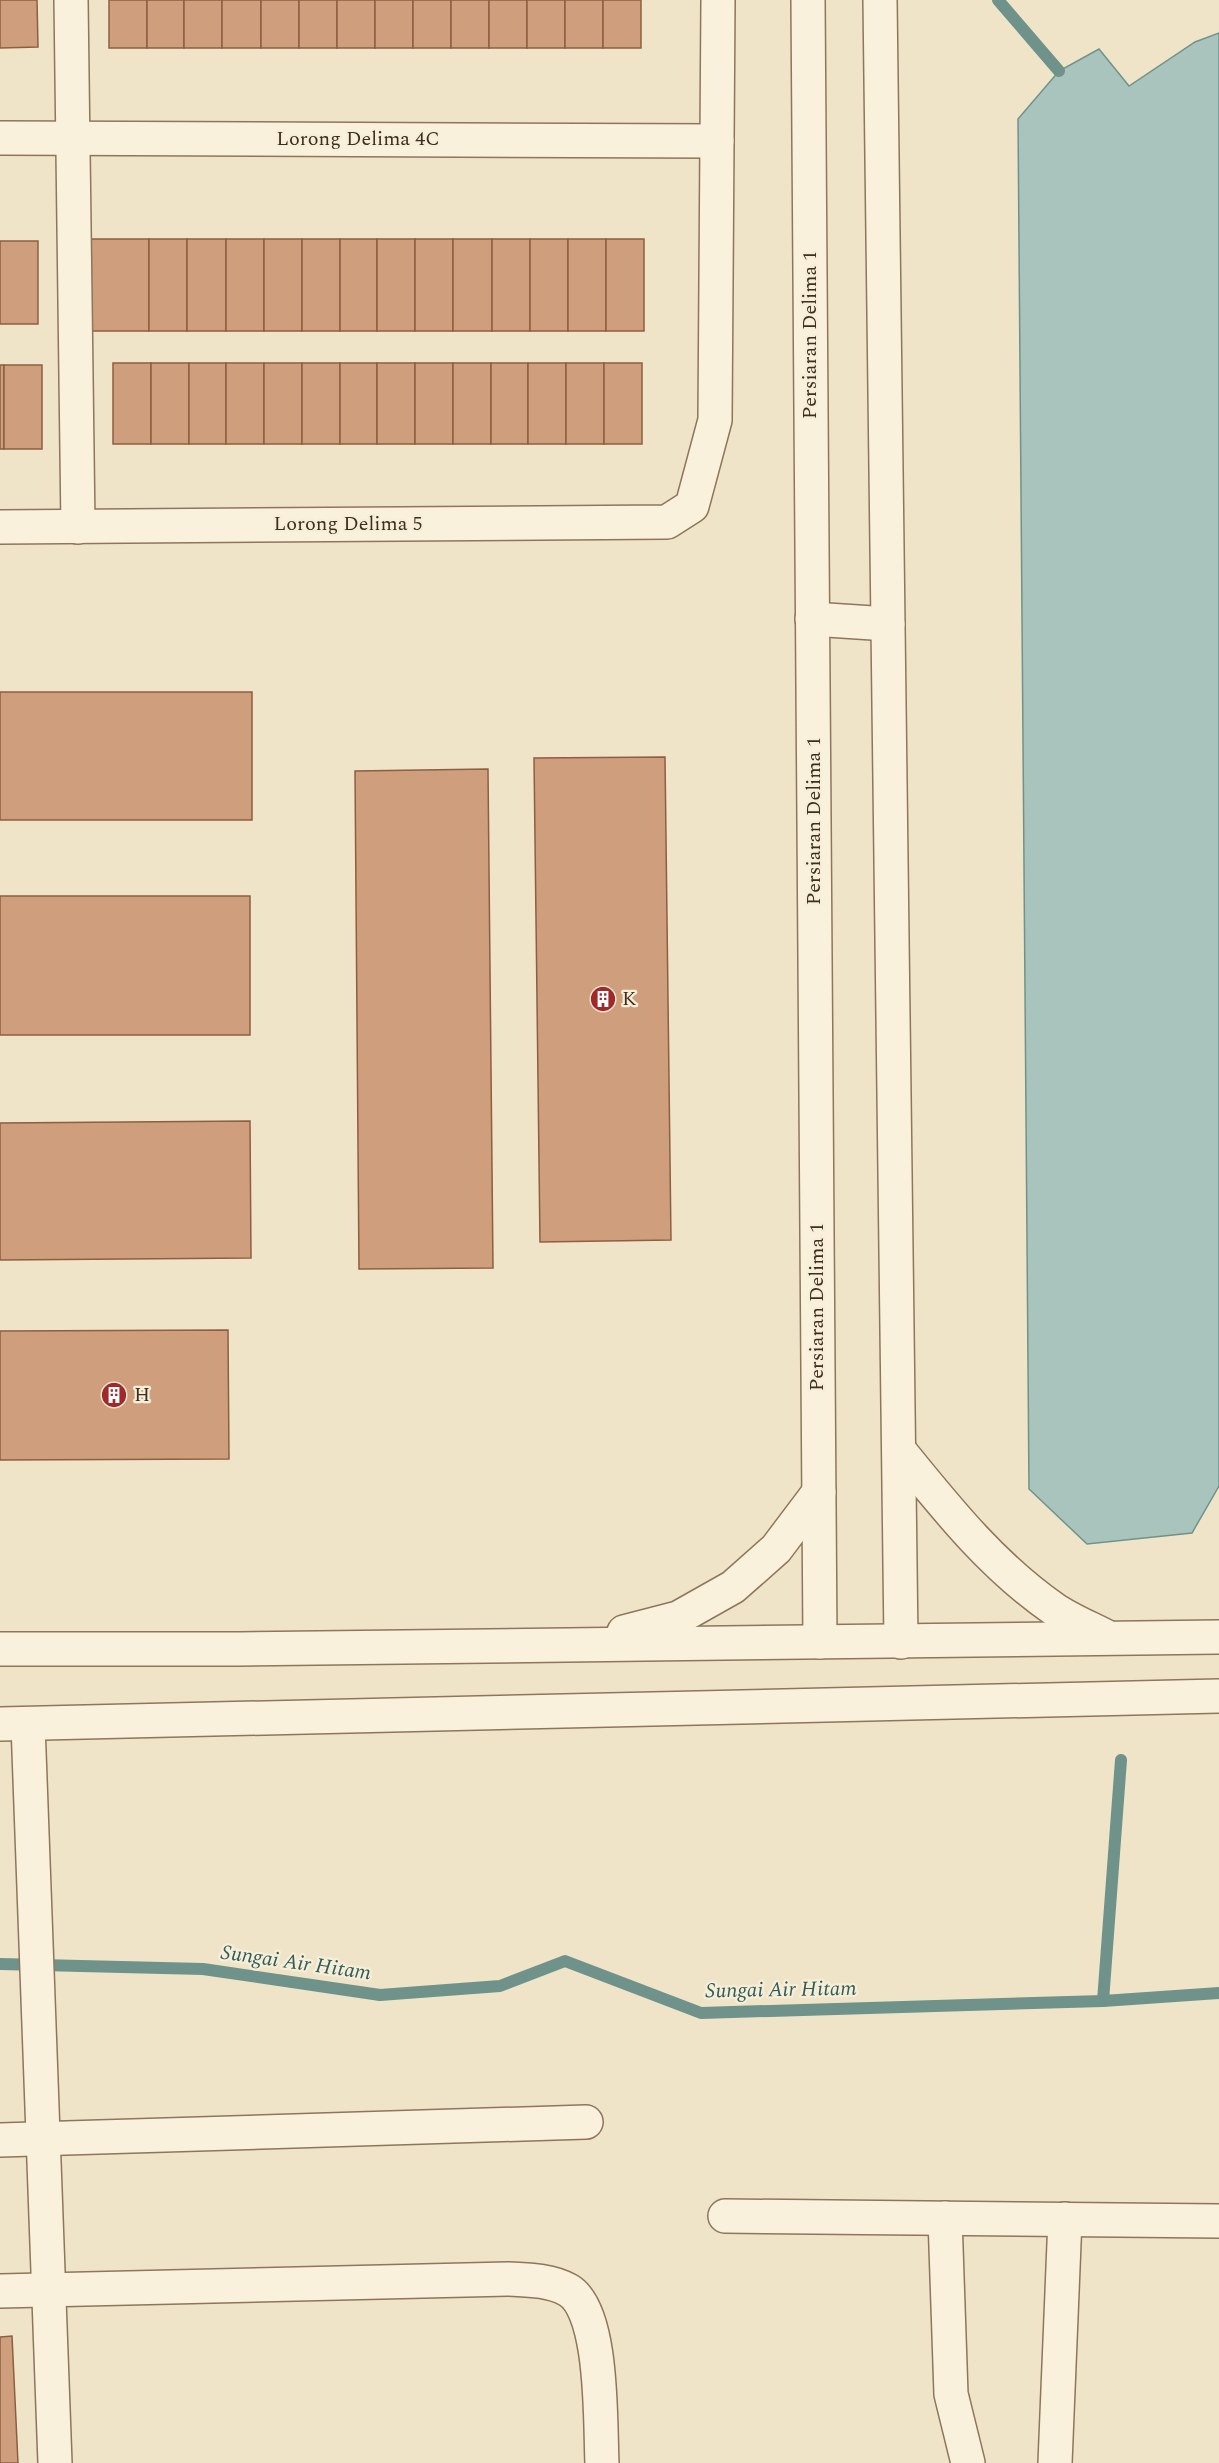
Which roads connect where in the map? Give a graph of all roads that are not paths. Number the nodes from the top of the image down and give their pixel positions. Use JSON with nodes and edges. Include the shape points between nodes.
{"nodes":[{"id":1,"x":71,"y":0,"type":"edge"},
{"id":2,"x":717,"y":0,"type":"edge"},
{"id":3,"x":808,"y":0,"type":"edge"},
{"id":4,"x":880,"y":0,"type":"edge"},
{"id":5,"x":0,"y":138,"type":"edge"},
{"id":6,"x":73,"y":138,"type":"junction"},
{"id":7,"x":717,"y":141,"type":"junction"},
{"id":8,"x":0,"y":527,"type":"edge"},
{"id":9,"x":78,"y":527,"type":"junction"},
{"id":10,"x":812,"y":619,"type":"junction"},
{"id":11,"x":888,"y":624,"type":"junction"},
{"id":12,"x":899,"y":1450,"type":"junction"},
{"id":13,"x":819,"y":1492,"type":"junction"},
{"id":14,"x":1219,"y":1637,"type":"edge"},
{"id":15,"x":1111,"y":1639,"type":"junction"},
{"id":16,"x":820,"y":1642,"type":"junction"},
{"id":17,"x":901,"y":1642,"type":"junction"},
{"id":18,"x":575,"y":1646,"type":"junction"},
{"id":19,"x":0,"y":1649,"type":"edge"},
{"id":20,"x":1219,"y":1695,"type":"edge"},
{"id":21,"x":14,"y":1724,"type":"edge"},
{"id":22,"x":586,"y":2122,"type":"dead end"},
{"id":23,"x":43,"y":2127,"type":"junction"},
{"id":24,"x":0,"y":2140,"type":"edge"},
{"id":25,"x":725,"y":2216,"type":"dead end"},
{"id":26,"x":945,"y":2218,"type":"junction"},
{"id":27,"x":1065,"y":2219,"type":"junction"},
{"id":28,"x":1219,"y":2221,"type":"edge"},
{"id":29,"x":49,"y":2289,"type":"junction"},
{"id":30,"x":0,"y":2291,"type":"edge"},
{"id":31,"x":55,"y":2463,"type":"edge"},
{"id":32,"x":602,"y":2463,"type":"edge"},
{"id":33,"x":968,"y":2463,"type":"edge"},
{"id":34,"x":1055,"y":2463,"type":"edge"}],
"edges":[{"from":1,"to":6,"type":"street"},
{"from":2,"to":7,"type":"street"},
{"from":3,"to":10,"type":"street","name":"Persiaran Delima 1"},
{"from":4,"to":11,"type":"street"},
{"from":5,"to":6,"type":"street","name":"Lorong Delima 4C"},
{"from":6,"to":7,"type":"street","name":"Lorong Delima 4C"},
{"from":6,"to":9,"type":"street"},
{"from":7,"to":9,"type":"street","name":"Lorong Delima 5","via":[[715,420],[692,506],[667,522]]},
{"from":8,"to":9,"type":"street","name":"Lorong Delima 5"},
{"from":10,"to":11,"type":"street"},
{"from":10,"to":13,"type":"street","name":"Persiaran Delima 1"},
{"from":11,"to":12,"type":"street"},
{"from":12,"to":15,"type":"street","via":[[994,1561],[1055,1609]]},
{"from":12,"to":17,"type":"street"},
{"from":13,"to":16,"type":"street","name":"Persiaran Delima 1"},
{"from":13,"to":18,"type":"street","via":[[776,1549],[733,1587],[678,1618]]},
{"from":14,"to":15,"type":"street"},
{"from":15,"to":17,"type":"street"},
{"from":16,"to":17,"type":"street"},
{"from":16,"to":18,"type":"street"},
{"from":18,"to":19,"type":"street"},
{"from":20,"to":21,"type":"street"},
{"from":21,"to":23,"type":"street","via":[[33,1850]]},
{"from":22,"to":23,"type":"street"},
{"from":23,"to":24,"type":"street"},
{"from":23,"to":29,"type":"street"},
{"from":25,"to":26,"type":"street"},
{"from":26,"to":27,"type":"street"},
{"from":26,"to":33,"type":"street","via":[[951,2394]]},
{"from":27,"to":28,"type":"street"},
{"from":27,"to":34,"type":"street"},
{"from":29,"to":30,"type":"street"},
{"from":29,"to":31,"type":"street"},
{"from":29,"to":32,"type":"street","via":[[544,2281],[569,2290],[585,2308],[595,2339]]}]}
